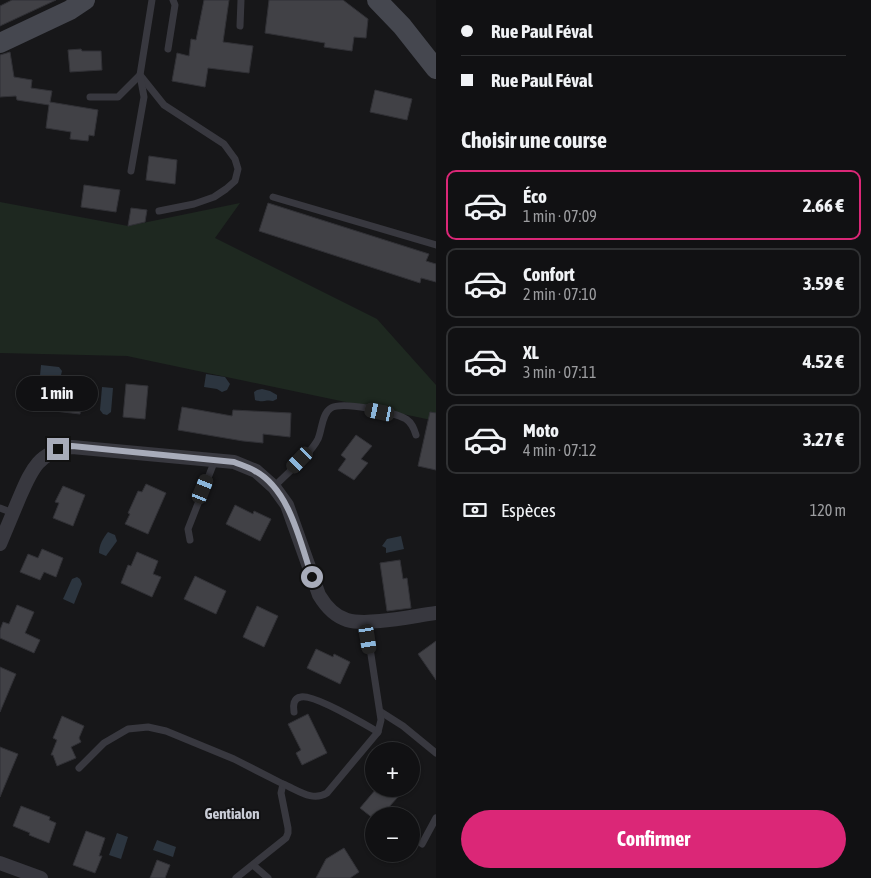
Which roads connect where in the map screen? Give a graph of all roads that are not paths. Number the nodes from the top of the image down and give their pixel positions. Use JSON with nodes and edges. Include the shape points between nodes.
{"nodes":[{"id":1,"x":85,"y":0,"type":"edge"},
{"id":2,"x":152,"y":0,"type":"edge"},
{"id":3,"x":173,"y":0,"type":"edge"},
{"id":4,"x":241,"y":0,"type":"edge"},
{"id":5,"x":377,"y":0,"type":"edge"},
{"id":6,"x":240,"y":26,"type":"dead end"},
{"id":7,"x":0,"y":43,"type":"edge"},
{"id":8,"x":168,"y":49,"type":"dead end"},
{"id":9,"x":435,"y":67,"type":"edge"},
{"id":10,"x":140,"y":75,"type":"junction"},
{"id":11,"x":90,"y":97,"type":"dead end"},
{"id":12,"x":131,"y":171,"type":"dead end"},
{"id":13,"x":274,"y":198,"type":"dead end"},
{"id":14,"x":159,"y":211,"type":"dead end"},
{"id":15,"x":436,"y":245,"type":"edge"},
{"id":16,"x":416,"y":435,"type":"dead end"},
{"id":17,"x":215,"y":460,"type":"junction"},
{"id":18,"x":274,"y":487,"type":"junction"},
{"id":19,"x":6,"y":510,"type":"edge"},
{"id":20,"x":190,"y":540,"type":"dead end"},
{"id":21,"x":0,"y":544,"type":"edge"},
{"id":22,"x":436,"y":613,"type":"edge"},
{"id":23,"x":366,"y":622,"type":"junction"},
{"id":24,"x":294,"y":712,"type":"dead end"},
{"id":25,"x":380,"y":712,"type":"junction"},
{"id":26,"x":378,"y":732,"type":"junction"},
{"id":27,"x":436,"y":754,"type":"edge"},
{"id":28,"x":79,"y":768,"type":"dead end"},
{"id":29,"x":283,"y":784,"type":"junction"},
{"id":30,"x":436,"y":818,"type":"edge"},
{"id":31,"x":422,"y":844,"type":"dead end"},
{"id":32,"x":0,"y":863,"type":"edge"},
{"id":33,"x":253,"y":865,"type":"junction"},
{"id":34,"x":41,"y":878,"type":"edge"},
{"id":35,"x":236,"y":878,"type":"edge"},
{"id":36,"x":268,"y":878,"type":"edge"}],
"edges":[{"from":1,"to":7,"type":"main road"},
{"from":2,"to":10,"type":"lane"},
{"from":3,"to":8,"type":"lane"},
{"from":4,"to":6,"type":"lane"},
{"from":5,"to":9,"type":"main road"},
{"from":10,"to":11,"type":"lane","via":[[118,97]]},
{"from":10,"to":12,"type":"lane","via":[[144,97]]},
{"from":10,"to":14,"type":"lane","via":[[164,105],[224,144],[238,169],[235,180],[214,197]]},
{"from":13,"to":15,"type":"lane"},
{"from":16,"to":18,"type":"lane","via":[[413,426],[397,415],[347,405],[332,407],[326,412],[318,440]]},
{"from":17,"to":18,"type":"street","via":[[234,462],[256,471]]},
{"from":17,"to":19,"type":"street","via":[[72,446],[58,449],[42,458],[30,472]]},
{"from":17,"to":20,"type":"lane","via":[[188,529]]},
{"from":18,"to":23,"type":"street","via":[[287,505],[319,595],[335,614],[347,620]]},
{"from":19,"to":21,"type":"street"},
{"from":22,"to":23,"type":"street"},
{"from":23,"to":25,"type":"lane"},
{"from":24,"to":26,"type":"lane","via":[[293,704],[302,696]]},
{"from":25,"to":26,"type":"lane","via":[[382,720]]},
{"from":25,"to":27,"type":"lane"},
{"from":26,"to":29,"type":"lane","via":[[322,796],[315,798]]},
{"from":28,"to":29,"type":"lane","via":[[104,743],[128,729],[148,727],[166,730]]},
{"from":29,"to":33,"type":"lane","via":[[281,793],[288,833],[281,843]]},
{"from":30,"to":31,"type":"lane"},
{"from":32,"to":34,"type":"street"},
{"from":33,"to":35,"type":"lane"},
{"from":33,"to":36,"type":"lane"}]}
